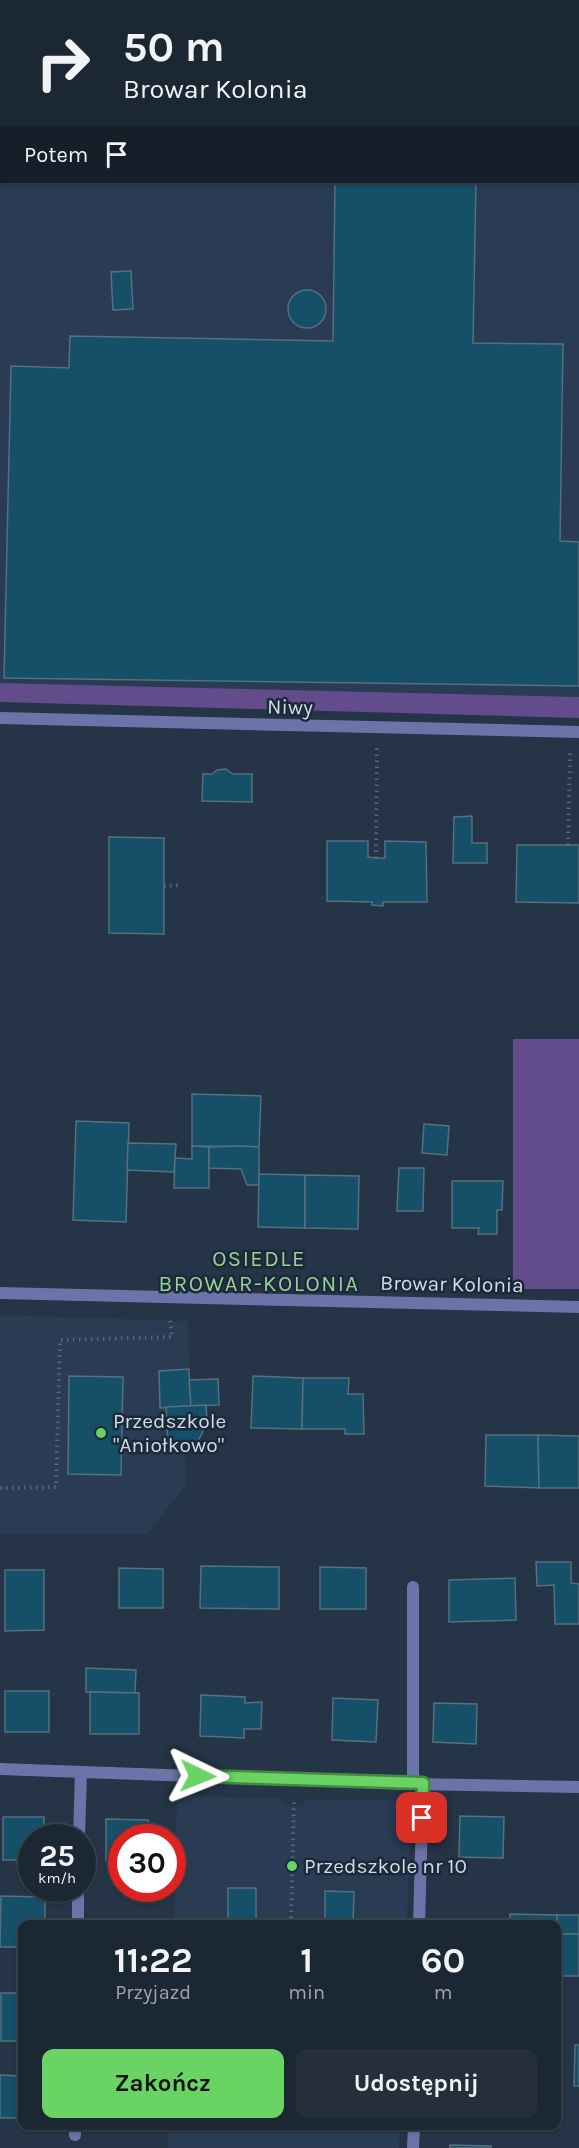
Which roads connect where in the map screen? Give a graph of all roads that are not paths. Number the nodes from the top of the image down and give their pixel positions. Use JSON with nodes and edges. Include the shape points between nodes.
{"nodes":[{"id":1,"x":0,"y":718,"type":"edge"},
{"id":2,"x":575,"y":732,"type":"edge"},
{"id":3,"x":0,"y":1293,"type":"edge"},
{"id":4,"x":579,"y":1307,"type":"edge"},
{"id":5,"x":413,"y":1587,"type":"dead end"},
{"id":6,"x":0,"y":1769,"type":"edge"},
{"id":7,"x":81,"y":1772,"type":"junction"},
{"id":8,"x":418,"y":1783,"type":"junction"},
{"id":9,"x":579,"y":1787,"type":"edge"},
{"id":10,"x":79,"y":1824,"type":"edge"},
{"id":11,"x":78,"y":1902,"type":"edge"},
{"id":12,"x":78,"y":1920,"type":"edge"},
{"id":13,"x":419,"y":1920,"type":"edge"},
{"id":14,"x":414,"y":2130,"type":"edge"},
{"id":15,"x":413,"y":2148,"type":"edge"}],
"edges":[{"from":1,"to":2,"type":"street","name":"Niwy"},
{"from":3,"to":4,"type":"street","name":"Browar Kolonia"},
{"from":5,"to":8,"type":"street"},
{"from":6,"to":7,"type":"street"},
{"from":7,"to":8,"type":"street"},
{"from":7,"to":10,"type":"street"},
{"from":8,"to":9,"type":"street"},
{"from":8,"to":13,"type":"street"},
{"from":11,"to":12,"type":"street"},
{"from":14,"to":15,"type":"street"}]}
